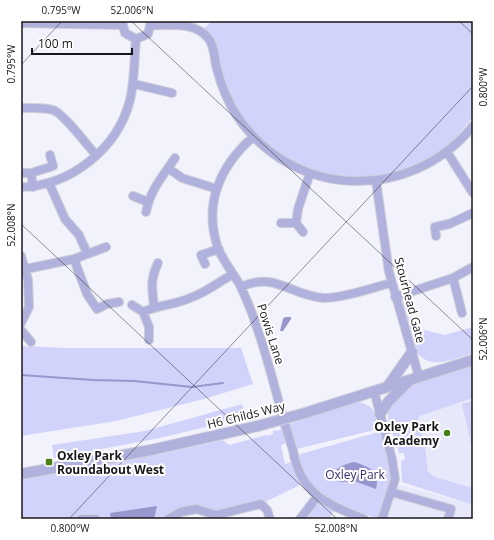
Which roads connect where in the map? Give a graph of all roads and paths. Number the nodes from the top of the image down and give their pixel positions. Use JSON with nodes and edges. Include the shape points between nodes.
{"nodes":[{"id":1,"x":21,"y":23,"type":"edge"},
{"id":2,"x":122,"y":23,"type":"edge"},
{"id":3,"x":151,"y":23,"type":"edge"},
{"id":4,"x":136,"y":39,"type":"junction"},
{"id":5,"x":134,"y":84,"type":"junction"},
{"id":6,"x":167,"y":94,"type":"dead end"},
{"id":7,"x":21,"y":108,"type":"edge"},
{"id":8,"x":473,"y":126,"type":"edge"},
{"id":9,"x":253,"y":137,"type":"junction"},
{"id":10,"x":447,"y":152,"type":"junction"},
{"id":11,"x":50,"y":155,"type":"dead end"},
{"id":12,"x":96,"y":155,"type":"junction"},
{"id":13,"x":175,"y":158,"type":"dead end"},
{"id":14,"x":168,"y":168,"type":"junction"},
{"id":15,"x":21,"y":173,"type":"edge"},
{"id":16,"x":30,"y":173,"type":"junction"},
{"id":17,"x":310,"y":173,"type":"junction"},
{"id":18,"x":376,"y":181,"type":"junction"},
{"id":19,"x":49,"y":183,"type":"junction"},
{"id":20,"x":21,"y":187,"type":"edge"},
{"id":21,"x":33,"y":187,"type":"junction"},
{"id":22,"x":217,"y":189,"type":"junction"},
{"id":23,"x":473,"y":193,"type":"edge"},
{"id":24,"x":133,"y":196,"type":"dead end"},
{"id":25,"x":148,"y":202,"type":"junction"},
{"id":26,"x":146,"y":212,"type":"dead end"},
{"id":27,"x":473,"y":213,"type":"edge"},
{"id":28,"x":281,"y":223,"type":"dead end"},
{"id":29,"x":296,"y":223,"type":"junction"},
{"id":30,"x":304,"y":232,"type":"dead end"},
{"id":31,"x":436,"y":236,"type":"dead end"},
{"id":32,"x":106,"y":247,"type":"dead end"},
{"id":33,"x":218,"y":249,"type":"junction"},
{"id":34,"x":87,"y":253,"type":"junction"},
{"id":35,"x":21,"y":256,"type":"edge"},
{"id":36,"x":74,"y":258,"type":"junction"},
{"id":37,"x":158,"y":263,"type":"dead end"},
{"id":38,"x":205,"y":264,"type":"dead end"},
{"id":39,"x":473,"y":267,"type":"edge"},
{"id":40,"x":26,"y":269,"type":"junction"},
{"id":41,"x":233,"y":274,"type":"junction"},
{"id":42,"x":453,"y":278,"type":"junction"},
{"id":43,"x":24,"y":280,"type":"edge"},
{"id":44,"x":391,"y":283,"type":"junction"},
{"id":45,"x":241,"y":287,"type":"junction"},
{"id":46,"x":395,"y":297,"type":"junction"},
{"id":47,"x":119,"y":302,"type":"dead end"},
{"id":48,"x":132,"y":305,"type":"dead end"},
{"id":49,"x":154,"y":306,"type":"junction"},
{"id":50,"x":142,"y":312,"type":"junction"},
{"id":51,"x":462,"y":313,"type":"dead end"},
{"id":52,"x":21,"y":323,"type":"edge"},
{"id":53,"x":21,"y":330,"type":"edge"},
{"id":54,"x":149,"y":340,"type":"dead end"},
{"id":55,"x":31,"y":342,"type":"dead end"},
{"id":56,"x":412,"y":352,"type":"junction"},
{"id":57,"x":473,"y":360,"type":"edge"},
{"id":58,"x":415,"y":378,"type":"junction"},
{"id":59,"x":388,"y":386,"type":"junction"},
{"id":60,"x":374,"y":391,"type":"junction"},
{"id":61,"x":380,"y":414,"type":"junction"},
{"id":62,"x":21,"y":474,"type":"edge"},
{"id":63,"x":391,"y":492,"type":"junction"},
{"id":64,"x":317,"y":497,"type":"junction"},
{"id":65,"x":81,"y":519,"type":"edge"},
{"id":66,"x":96,"y":519,"type":"edge"},
{"id":67,"x":168,"y":519,"type":"edge"},
{"id":68,"x":270,"y":519,"type":"edge"},
{"id":69,"x":300,"y":519,"type":"edge"},
{"id":70,"x":364,"y":519,"type":"edge"},
{"id":71,"x":382,"y":519,"type":"edge"},
{"id":72,"x":448,"y":519,"type":"edge"}],
"edges":[{"from":1,"to":2,"type":"street"},
{"from":2,"to":4,"type":"street","via":[[124,33]]},
{"from":3,"to":4,"type":"street","via":[[148,34]]},
{"from":3,"to":9,"type":"street","via":[[191,26],[209,38],[227,99]]},
{"from":4,"to":5,"type":"street"},
{"from":5,"to":6,"type":"street"},
{"from":5,"to":12,"type":"street","via":[[121,124]]},
{"from":7,"to":12,"type":"street","via":[[54,110],[64,116]]},
{"from":8,"to":10,"type":"street"},
{"from":9,"to":17,"type":"street","via":[[282,161]]},
{"from":9,"to":22,"type":"street","name":"Powis Lane","via":[[224,169]]},
{"from":10,"to":18,"type":"street","via":[[422,168]]},
{"from":10,"to":23,"type":"street"},
{"from":11,"to":16,"type":"street","via":[[53,166]]},
{"from":12,"to":19,"type":"street","via":[[81,168]]},
{"from":13,"to":14,"type":"street"},
{"from":14,"to":22,"type":"street","via":[[182,178]]},
{"from":14,"to":25,"type":"street","via":[[158,180]]},
{"from":15,"to":16,"type":"street"},
{"from":16,"to":21,"type":"street"},
{"from":17,"to":18,"type":"street","via":[[348,181]]},
{"from":17,"to":29,"type":"street","via":[[298,208]]},
{"from":18,"to":44,"type":"street","name":"Stourhead Gate","via":[[385,257]]},
{"from":19,"to":21,"type":"street"},
{"from":19,"to":34,"type":"street","via":[[65,219],[79,235]]},
{"from":20,"to":21,"type":"street"},
{"from":22,"to":33,"type":"street","name":"Powis Lane","via":[[212,221]]},
{"from":24,"to":25,"type":"street"},
{"from":25,"to":26,"type":"street"},
{"from":27,"to":31,"type":"street","via":[[449,224],[434,223]]},
{"from":28,"to":29,"type":"street"},
{"from":29,"to":30,"type":"street"},
{"from":32,"to":34,"type":"street"},
{"from":33,"to":38,"type":"street","via":[[200,251]]},
{"from":33,"to":41,"type":"street","name":"Powis Lane"},
{"from":34,"to":36,"type":"street"},
{"from":35,"to":40,"type":"street"},
{"from":36,"to":40,"type":"street"},
{"from":36,"to":47,"type":"street","via":[[87,294],[97,309]]},
{"from":37,"to":49,"type":"street","via":[[151,283]]},
{"from":39,"to":42,"type":"street"},
{"from":40,"to":43,"type":"street"},
{"from":41,"to":45,"type":"street","name":"Powis Lane"},
{"from":41,"to":49,"type":"street","via":[[191,298]]},
{"from":42,"to":46,"type":"street"},
{"from":42,"to":51,"type":"street"},
{"from":43,"to":52,"type":"street","via":[[30,307]]},
{"from":44,"to":45,"type":"street","via":[[324,298],[265,280],[250,282]]},
{"from":44,"to":46,"type":"street","name":"Stourhead Gate"},
{"from":45,"to":64,"type":"street","name":"Powis Lane","via":[[258,331],[295,464],[310,491]]},
{"from":46,"to":56,"type":"street","name":"Stourhead Gate"},
{"from":48,"to":50,"type":"street"},
{"from":49,"to":50,"type":"street"},
{"from":50,"to":54,"type":"street","via":[[149,327]]},
{"from":53,"to":55,"type":"street"},
{"from":56,"to":58,"type":"street","name":"Stourhead Gate"},
{"from":56,"to":59,"type":"street"},
{"from":57,"to":58,"type":"street","name":"H6 Childs Way"},
{"from":58,"to":59,"type":"street","name":"H6 Childs Way"},
{"from":58,"to":61,"type":"street","via":[[388,402]]},
{"from":59,"to":60,"type":"street","name":"H6 Childs Way"},
{"from":60,"to":61,"type":"street"},
{"from":60,"to":62,"type":"street","name":"H6 Childs Way","bridge":true,"via":[[305,414],[258,426],[151,450]]},
{"from":61,"to":63,"type":"street","via":[[395,479]]},
{"from":63,"to":71,"type":"street"},
{"from":63,"to":72,"type":"street","via":[[451,509]]},
{"from":64,"to":69,"type":"street"},
{"from":64,"to":70,"type":"street","name":"Powis Lane"},
{"from":65,"to":66,"type":"street"},
{"from":67,"to":68,"type":"street","via":[[181,512],[196,509],[216,515],[261,504],[267,510]]}]}
